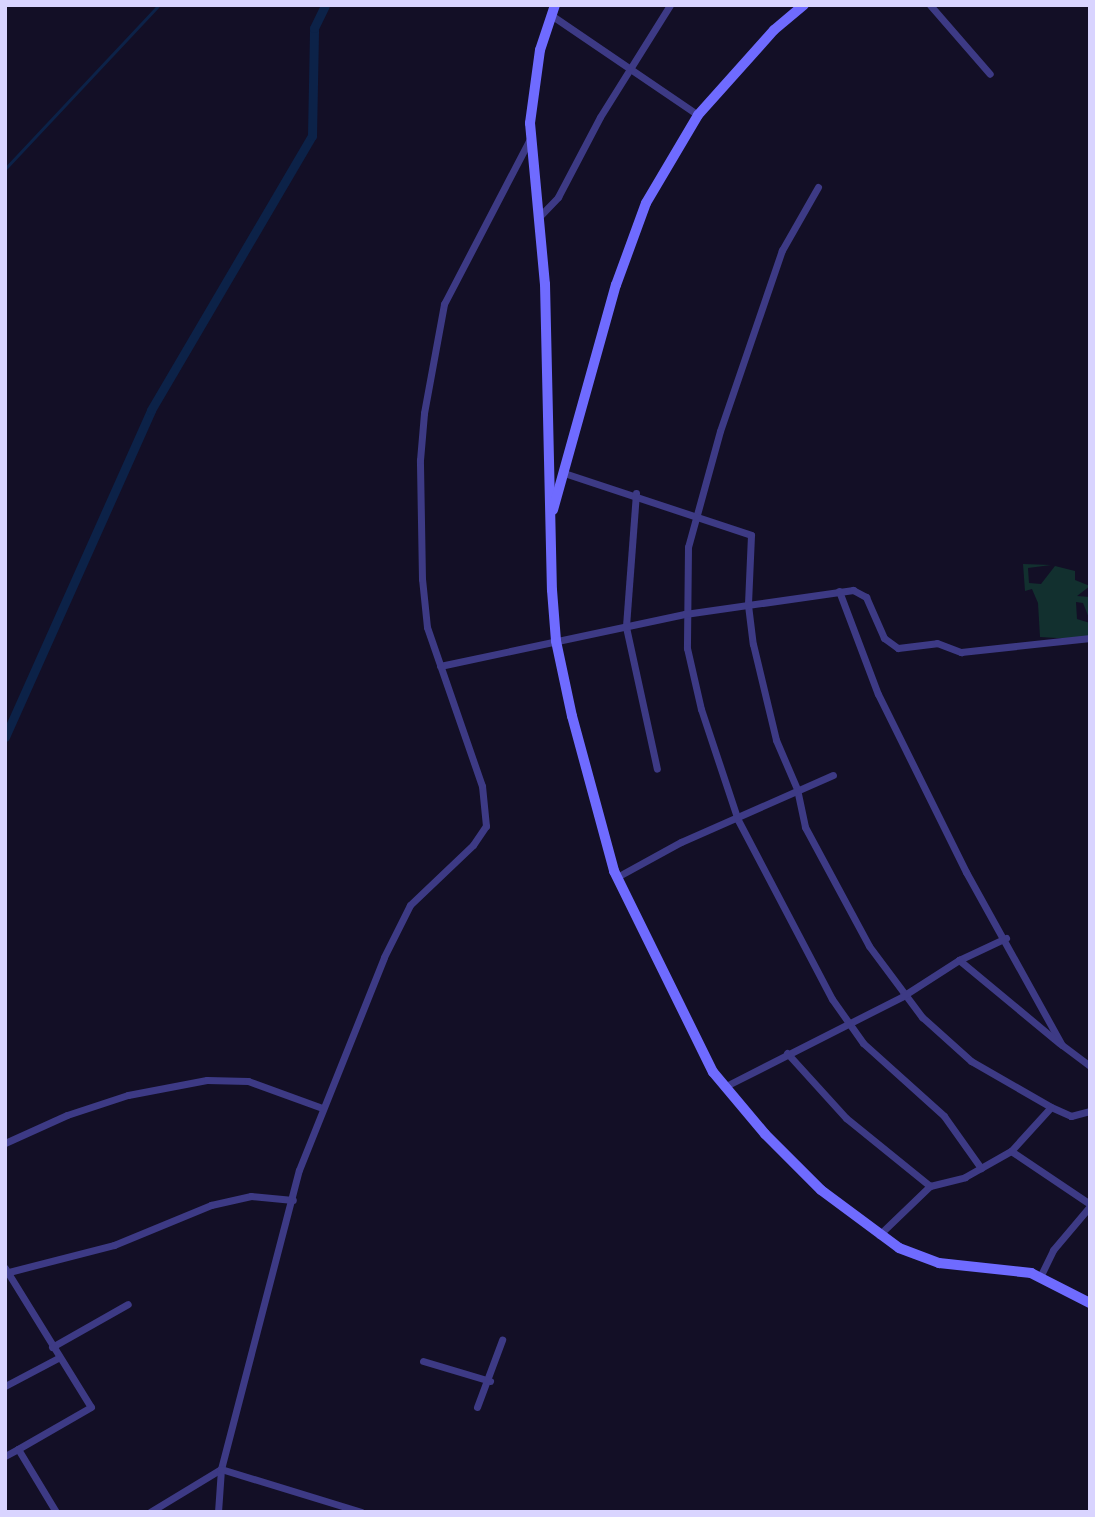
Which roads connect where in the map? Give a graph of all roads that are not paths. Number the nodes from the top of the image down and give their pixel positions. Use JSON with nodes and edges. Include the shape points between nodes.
{"nodes":[{"id":1,"x":670,"y":5,"type":"edge"},
{"id":2,"x":804,"y":5,"type":"edge"},
{"id":3,"x":930,"y":5,"type":"edge"},
{"id":4,"x":553,"y":10,"type":"edge"},
{"id":5,"x":629,"y":69,"type":"junction"},
{"id":6,"x":990,"y":74,"type":"dead end"},
{"id":7,"x":698,"y":115,"type":"junction"},
{"id":8,"x":531,"y":139,"type":"junction"},
{"id":9,"x":818,"y":187,"type":"dead end"},
{"id":10,"x":538,"y":218,"type":"junction"},
{"id":11,"x":564,"y":473,"type":"junction"},
{"id":12,"x":636,"y":493,"type":"junction"},
{"id":13,"x":697,"y":513,"type":"junction"},
{"id":14,"x":551,"y":517,"type":"junction"},
{"id":15,"x":839,"y":591,"type":"junction"},
{"id":16,"x":748,"y":605,"type":"junction"},
{"id":17,"x":685,"y":614,"type":"junction"},
{"id":18,"x":626,"y":627,"type":"junction"},
{"id":19,"x":1090,"y":638,"type":"edge"},
{"id":20,"x":556,"y":640,"type":"junction"},
{"id":21,"x":440,"y":666,"type":"junction"},
{"id":22,"x":657,"y":769,"type":"dead end"},
{"id":23,"x":833,"y":775,"type":"dead end"},
{"id":24,"x":797,"y":789,"type":"junction"},
{"id":25,"x":738,"y":820,"type":"junction"},
{"id":26,"x":617,"y":877,"type":"junction"},
{"id":27,"x":1006,"y":938,"type":"junction"},
{"id":28,"x":959,"y":960,"type":"junction"},
{"id":29,"x":903,"y":996,"type":"junction"},
{"id":30,"x":850,"y":1021,"type":"junction"},
{"id":31,"x":1062,"y":1045,"type":"junction"},
{"id":32,"x":787,"y":1053,"type":"junction"},
{"id":33,"x":1090,"y":1066,"type":"edge"},
{"id":34,"x":724,"y":1087,"type":"junction"},
{"id":35,"x":1051,"y":1107,"type":"junction"},
{"id":36,"x":322,"y":1108,"type":"junction"},
{"id":37,"x":1090,"y":1111,"type":"edge"},
{"id":38,"x":5,"y":1143,"type":"edge"},
{"id":39,"x":1011,"y":1151,"type":"junction"},
{"id":40,"x":981,"y":1168,"type":"junction"},
{"id":41,"x":930,"y":1186,"type":"junction"},
{"id":42,"x":293,"y":1200,"type":"junction"},
{"id":43,"x":1090,"y":1205,"type":"edge"},
{"id":44,"x":879,"y":1235,"type":"junction"},
{"id":45,"x":6,"y":1271,"type":"edge"},
{"id":46,"x":1040,"y":1277,"type":"junction"},
{"id":47,"x":1090,"y":1303,"type":"edge"},
{"id":48,"x":128,"y":1304,"type":"dead end"},
{"id":49,"x":502,"y":1340,"type":"dead end"},
{"id":50,"x":52,"y":1347,"type":"junction"},
{"id":51,"x":58,"y":1358,"type":"junction"},
{"id":52,"x":424,"y":1361,"type":"dead end"},
{"id":53,"x":490,"y":1381,"type":"junction"},
{"id":54,"x":5,"y":1386,"type":"edge"},
{"id":55,"x":477,"y":1407,"type":"dead end"},
{"id":56,"x":18,"y":1449,"type":"junction"},
{"id":57,"x":5,"y":1456,"type":"edge"},
{"id":58,"x":221,"y":1469,"type":"junction"},
{"id":59,"x":57,"y":1512,"type":"edge"},
{"id":60,"x":150,"y":1512,"type":"edge"},
{"id":61,"x":218,"y":1512,"type":"edge"},
{"id":62,"x":362,"y":1512,"type":"edge"}],
"edges":[{"from":1,"to":5,"type":"street"},
{"from":2,"to":7,"type":"main road","via":[[774,30]]},
{"from":3,"to":6,"type":"street"},
{"from":4,"to":5,"type":"street"},
{"from":4,"to":8,"type":"main road","via":[[531,97]]},
{"from":5,"to":7,"type":"street"},
{"from":5,"to":10,"type":"street","via":[[558,197]]},
{"from":7,"to":11,"type":"main road","via":[[646,203],[628,247]]},
{"from":8,"to":10,"type":"main road"},
{"from":8,"to":21,"type":"street","via":[[449,289],[439,322],[421,460],[423,603]]},
{"from":9,"to":13,"type":"street","via":[[782,250],[741,363]]},
{"from":10,"to":14,"type":"main road","via":[[545,285]]},
{"from":11,"to":12,"type":"street"},
{"from":11,"to":14,"type":"main road"},
{"from":12,"to":13,"type":"street"},
{"from":12,"to":18,"type":"street"},
{"from":13,"to":16,"type":"street","via":[[751,535]]},
{"from":13,"to":17,"type":"street","via":[[688,547]]},
{"from":14,"to":20,"type":"main road"},
{"from":15,"to":16,"type":"street"},
{"from":15,"to":19,"type":"street","via":[[859,591],[866,597],[884,638],[898,648],[937,643],[961,652]]},
{"from":15,"to":27,"type":"street","via":[[906,755]]},
{"from":16,"to":17,"type":"street"},
{"from":16,"to":24,"type":"street","via":[[766,705]]},
{"from":17,"to":18,"type":"street"},
{"from":17,"to":25,"type":"street","via":[[687,648],[701,709]]},
{"from":18,"to":20,"type":"street"},
{"from":18,"to":22,"type":"street"},
{"from":20,"to":21,"type":"street"},
{"from":20,"to":26,"type":"main road","via":[[590,792]]},
{"from":21,"to":36,"type":"street","via":[[482,786],[486,826],[473,845],[410,905]]},
{"from":23,"to":24,"type":"street"},
{"from":24,"to":25,"type":"street"},
{"from":24,"to":29,"type":"street","via":[[805,827],[824,867]]},
{"from":25,"to":26,"type":"street","via":[[681,842]]},
{"from":25,"to":30,"type":"street","via":[[832,999]]},
{"from":26,"to":34,"type":"main road","via":[[694,1040]]},
{"from":27,"to":28,"type":"street"},
{"from":27,"to":31,"type":"street"},
{"from":28,"to":29,"type":"street"},
{"from":28,"to":31,"type":"street"},
{"from":29,"to":30,"type":"street"},
{"from":29,"to":35,"type":"street","via":[[971,1061]]},
{"from":30,"to":32,"type":"street"},
{"from":30,"to":40,"type":"street","via":[[872,1052],[944,1116]]},
{"from":31,"to":33,"type":"street"},
{"from":32,"to":34,"type":"street"},
{"from":32,"to":41,"type":"street","via":[[846,1118]]},
{"from":34,"to":44,"type":"main road","via":[[821,1190]]},
{"from":35,"to":37,"type":"street","via":[[1071,1116]]},
{"from":35,"to":39,"type":"street"},
{"from":36,"to":38,"type":"street","via":[[248,1081],[207,1080],[128,1095],[67,1115]]},
{"from":36,"to":42,"type":"street"},
{"from":39,"to":40,"type":"street"},
{"from":39,"to":43,"type":"street"},
{"from":40,"to":41,"type":"street"},
{"from":41,"to":44,"type":"street"},
{"from":42,"to":45,"type":"street","via":[[251,1196],[222,1202],[114,1245]]},
{"from":42,"to":58,"type":"street"},
{"from":43,"to":46,"type":"street","via":[[1053,1250]]},
{"from":44,"to":46,"type":"main road","via":[[939,1263],[1016,1269]]},
{"from":45,"to":50,"type":"street"},
{"from":46,"to":47,"type":"main road"},
{"from":48,"to":50,"type":"street"},
{"from":49,"to":53,"type":"street"},
{"from":50,"to":51,"type":"street"},
{"from":51,"to":54,"type":"street"},
{"from":51,"to":56,"type":"street","via":[[91,1407]]},
{"from":52,"to":53,"type":"street"},
{"from":53,"to":55,"type":"street"},
{"from":56,"to":57,"type":"street"},
{"from":56,"to":59,"type":"street"},
{"from":58,"to":60,"type":"street"},
{"from":58,"to":61,"type":"street"},
{"from":58,"to":62,"type":"street"}]}
